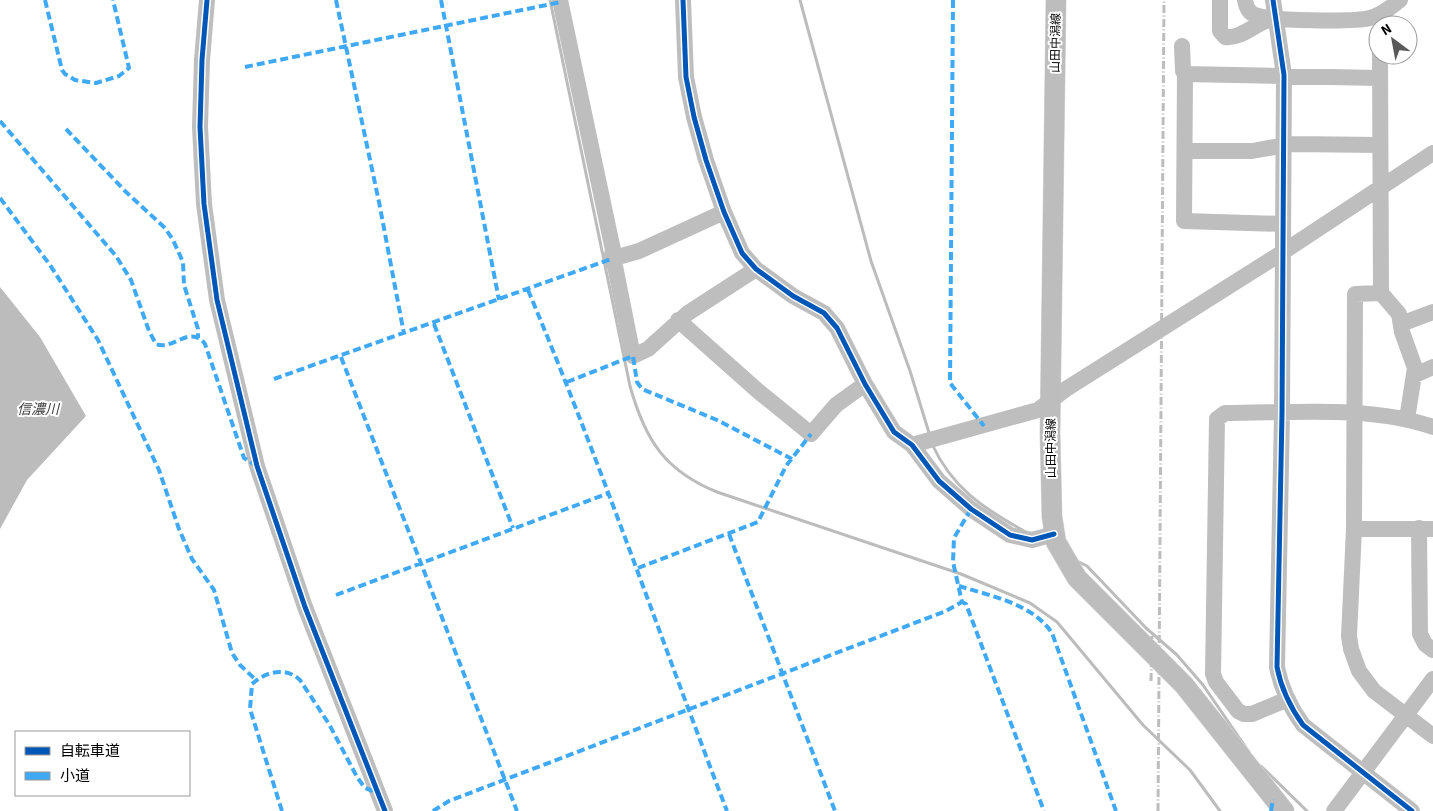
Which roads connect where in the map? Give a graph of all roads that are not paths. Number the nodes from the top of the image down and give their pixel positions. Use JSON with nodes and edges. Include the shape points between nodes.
{"nodes":[{"id":1,"x":207,"y":0,"type":"edge"},
{"id":2,"x":560,"y":0,"type":"edge"},
{"id":3,"x":683,"y":0,"type":"edge"},
{"id":4,"x":1056,"y":0,"type":"edge"},
{"id":5,"x":1220,"y":0,"type":"edge"},
{"id":6,"x":1245,"y":0,"type":"edge"},
{"id":7,"x":1273,"y":0,"type":"edge"},
{"id":8,"x":1400,"y":0,"type":"edge"},
{"id":9,"x":1275,"y":19,"type":"junction"},
{"id":10,"x":1182,"y":46,"type":"dead end"},
{"id":11,"x":1380,"y":65,"type":"edge"},
{"id":12,"x":1185,"y":74,"type":"junction"},
{"id":13,"x":1284,"y":75,"type":"junction"},
{"id":14,"x":1379,"y":78,"type":"junction"},
{"id":15,"x":1380,"y":145,"type":"junction"},
{"id":16,"x":1284,"y":146,"type":"junction"},
{"id":17,"x":1185,"y":151,"type":"junction"},
{"id":18,"x":1433,"y":153,"type":"edge"},
{"id":19,"x":1381,"y":189,"type":"junction"},
{"id":20,"x":724,"y":212,"type":"junction"},
{"id":21,"x":1283,"y":224,"type":"junction"},
{"id":22,"x":1283,"y":252,"type":"junction"},
{"id":23,"x":611,"y":259,"type":"junction"},
{"id":24,"x":756,"y":269,"type":"junction"},
{"id":25,"x":1381,"y":293,"type":"junction"},
{"id":26,"x":1433,"y":312,"type":"edge"},
{"id":27,"x":678,"y":320,"type":"junction"},
{"id":28,"x":1401,"y":324,"type":"junction"},
{"id":29,"x":1433,"y":367,"type":"edge"},
{"id":30,"x":1415,"y":375,"type":"junction"},
{"id":31,"x":865,"y":384,"type":"junction"},
{"id":32,"x":1052,"y":400,"type":"junction"},
{"id":33,"x":1282,"y":413,"type":"junction"},
{"id":34,"x":1354,"y":413,"type":"junction"},
{"id":35,"x":1407,"y":419,"type":"junction"},
{"id":36,"x":1433,"y":427,"type":"edge"},
{"id":37,"x":912,"y":445,"type":"junction"},
{"id":38,"x":1426,"y":528,"type":"edge"},
{"id":39,"x":1354,"y":529,"type":"junction"},
{"id":40,"x":1054,"y":534,"type":"junction"},
{"id":41,"x":1433,"y":650,"type":"edge"},
{"id":42,"x":1433,"y":679,"type":"edge"},
{"id":43,"x":1288,"y":699,"type":"junction"},
{"id":44,"x":1405,"y":717,"type":"junction"},
{"id":45,"x":1433,"y":736,"type":"edge"},
{"id":46,"x":1362,"y":774,"type":"junction"},
{"id":47,"x":385,"y":811,"type":"edge"},
{"id":48,"x":1284,"y":811,"type":"edge"},
{"id":49,"x":1334,"y":811,"type":"edge"},
{"id":50,"x":1412,"y":811,"type":"edge"}],
"edges":[{"from":1,"to":47,"type":"street","via":[[200,127],[204,204],[217,300],[257,466],[304,607]]},
{"from":2,"to":23,"type":"street","via":[[613,250]]},
{"from":3,"to":20,"type":"street","via":[[686,77],[706,160]]},
{"from":4,"to":32,"type":"main road","name":"山田中潟線"},
{"from":5,"to":9,"type":"street","via":[[1220,31],[1225,37],[1240,36],[1253,26]]},
{"from":6,"to":9,"type":"street","via":[[1247,8],[1256,15]]},
{"from":7,"to":9,"type":"street"},
{"from":8,"to":9,"type":"street","via":[[1370,18]]},
{"from":9,"to":13,"type":"street"},
{"from":10,"to":12,"type":"street"},
{"from":11,"to":14,"type":"street"},
{"from":12,"to":13,"type":"street"},
{"from":12,"to":17,"type":"street"},
{"from":13,"to":14,"type":"street"},
{"from":13,"to":16,"type":"street"},
{"from":14,"to":15,"type":"street"},
{"from":15,"to":16,"type":"street"},
{"from":15,"to":19,"type":"street"},
{"from":16,"to":17,"type":"street","via":[[1252,151]]},
{"from":16,"to":21,"type":"street"},
{"from":17,"to":21,"type":"street","via":[[1186,223]]},
{"from":18,"to":19,"type":"street"},
{"from":19,"to":22,"type":"street"},
{"from":19,"to":25,"type":"street"},
{"from":20,"to":23,"type":"street","via":[[639,251]]},
{"from":20,"to":24,"type":"street","via":[[736,242]]},
{"from":21,"to":22,"type":"street"},
{"from":22,"to":32,"type":"street"},
{"from":22,"to":33,"type":"street"},
{"from":23,"to":27,"type":"street","via":[[633,356],[648,349]]},
{"from":24,"to":27,"type":"street"},
{"from":24,"to":31,"type":"street","via":[[793,296],[824,313],[837,328]]},
{"from":25,"to":28,"type":"street","via":[[1399,314]]},
{"from":25,"to":34,"type":"street","via":[[1355,294]]},
{"from":26,"to":28,"type":"street"},
{"from":27,"to":31,"type":"street","via":[[812,434],[836,405]]},
{"from":28,"to":30,"type":"street"},
{"from":29,"to":30,"type":"street"},
{"from":30,"to":35,"type":"street"},
{"from":31,"to":37,"type":"street","via":[[894,432]]},
{"from":32,"to":37,"type":"street","via":[[1021,416]]},
{"from":32,"to":40,"type":"main road","name":"山田中潟線","via":[[1050,458]]},
{"from":33,"to":34,"type":"street"},
{"from":33,"to":43,"type":"street","via":[[1277,667]]},
{"from":33,"to":43,"type":"street","via":[[1225,413],[1217,419],[1213,674],[1232,704],[1244,714],[1252,714]]},
{"from":34,"to":35,"type":"street"},
{"from":34,"to":39,"type":"street"},
{"from":35,"to":36,"type":"street"},
{"from":37,"to":40,"type":"street","via":[[939,481],[971,509],[1010,535],[1032,540]]},
{"from":38,"to":39,"type":"street"},
{"from":38,"to":41,"type":"street","via":[[1420,634]]},
{"from":39,"to":44,"type":"street","via":[[1351,649],[1359,671],[1374,691]]},
{"from":40,"to":48,"type":"main road","name":"山田中潟線","via":[[1077,578],[1184,685]]},
{"from":42,"to":44,"type":"street"},
{"from":43,"to":46,"type":"street","via":[[1294,714],[1307,730]]},
{"from":44,"to":45,"type":"street"},
{"from":44,"to":46,"type":"street"},
{"from":46,"to":49,"type":"street"},
{"from":46,"to":50,"type":"street"}]}
